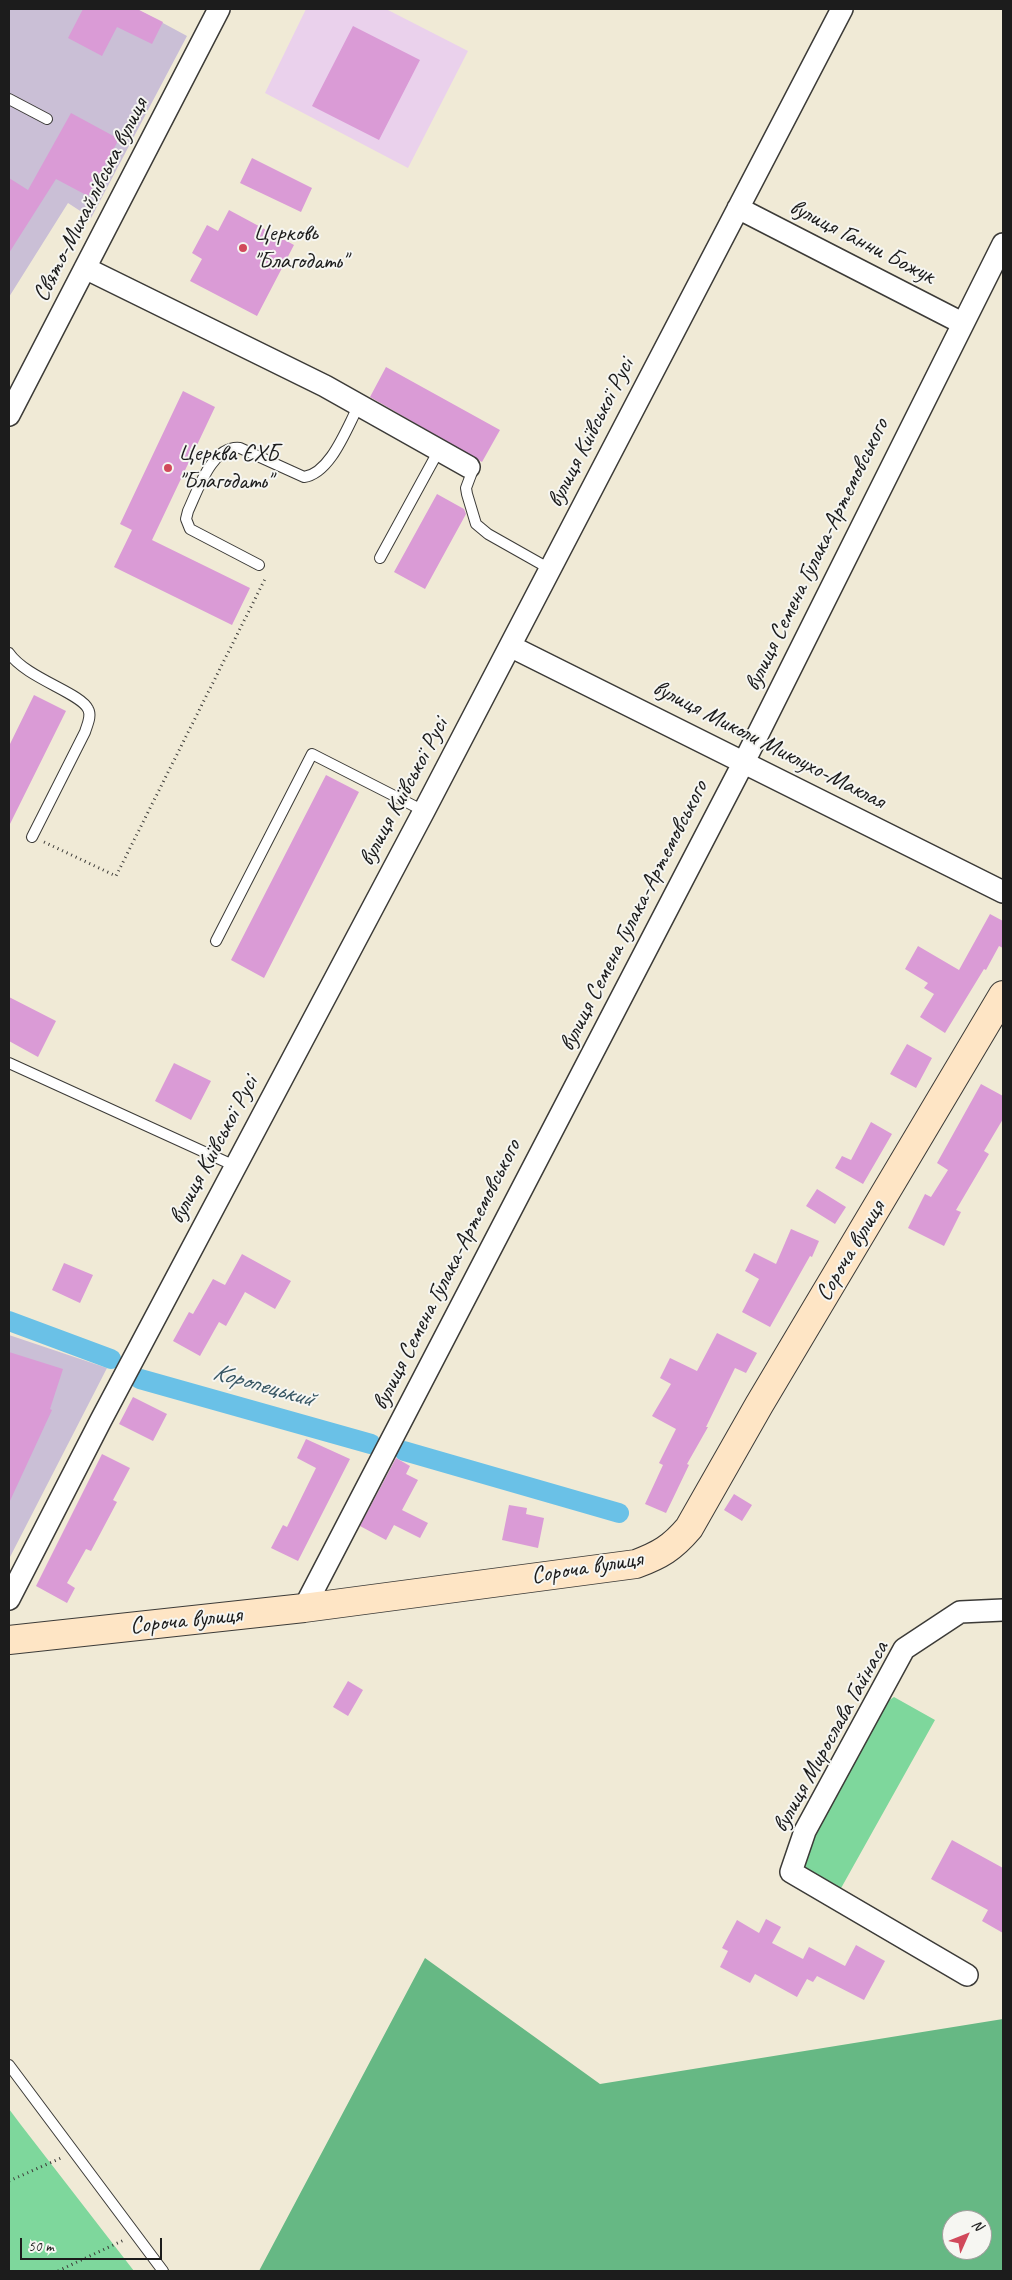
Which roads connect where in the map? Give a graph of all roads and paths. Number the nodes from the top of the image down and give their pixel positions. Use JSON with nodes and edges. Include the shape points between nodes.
{"nodes":[{"id":1,"x":842,"y":9,"type":"edge"},
{"id":2,"x":216,"y":10,"type":"edge"},
{"id":3,"x":9,"y":99,"type":"edge"},
{"id":4,"x":47,"y":119,"type":"dead end"},
{"id":5,"x":738,"y":208,"type":"junction"},
{"id":6,"x":1003,"y":244,"type":"edge"},
{"id":7,"x":85,"y":268,"type":"junction"},
{"id":8,"x":962,"y":323,"type":"junction"},
{"id":9,"x":359,"y":405,"type":"junction"},
{"id":10,"x":9,"y":415,"type":"edge"},
{"id":11,"x":439,"y":450,"type":"junction"},
{"id":12,"x":469,"y":467,"type":"joint"},
{"id":13,"x":380,"y":558,"type":"dead end"},
{"id":14,"x":259,"y":565,"type":"joint"},
{"id":15,"x":550,"y":569,"type":"junction"},
{"id":16,"x":510,"y":646,"type":"junction"},
{"id":17,"x":9,"y":653,"type":"edge"},
{"id":18,"x":744,"y":762,"type":"junction"},
{"id":19,"x":424,"y":811,"type":"junction"},
{"id":20,"x":32,"y":837,"type":"joint"},
{"id":21,"x":1003,"y":892,"type":"edge"},
{"id":22,"x":216,"y":941,"type":"dead end"},
{"id":23,"x":1003,"y":995,"type":"edge"},
{"id":24,"x":9,"y":1063,"type":"edge"},
{"id":25,"x":235,"y":1166,"type":"junction"},
{"id":26,"x":9,"y":1599,"type":"edge"},
{"id":27,"x":304,"y":1608,"type":"junction"},
{"id":28,"x":1003,"y":1610,"type":"edge"},
{"id":29,"x":9,"y":1640,"type":"edge"},
{"id":30,"x":966,"y":1975,"type":"dead end"},
{"id":31,"x":9,"y":2065,"type":"edge"},
{"id":32,"x":74,"y":2152,"type":"junction"},
{"id":33,"x":9,"y":2180,"type":"edge"},
{"id":34,"x":136,"y":2234,"type":"junction"},
{"id":35,"x":58,"y":2271,"type":"edge"},
{"id":36,"x":163,"y":2271,"type":"edge"}],
"edges":[{"from":1,"to":5,"type":"street","name":"вулиця Київської Русі"},
{"from":2,"to":7,"type":"street","name":"Свято-Михайлівська вулиця"},
{"from":3,"to":4,"type":"lane"},
{"from":5,"to":8,"type":"street","name":"вулиця Ганни Божук"},
{"from":5,"to":15,"type":"street","name":"вулиця Київської Русі"},
{"from":6,"to":8,"type":"street","name":"вулиця Семена Гулака-Артемовського"},
{"from":7,"to":9,"type":"street"},
{"from":7,"to":10,"type":"street","name":"Свято-Михайлівська вулиця"},
{"from":8,"to":18,"type":"street","name":"вулиця Семена Гулака-Артемовського"},
{"from":9,"to":11,"type":"street"},
{"from":9,"to":14,"type":"lane","via":[[328,462],[314,476],[304,477],[240,448],[222,451],[214,460],[188,511],[186,519],[190,529]]},
{"from":11,"to":12,"type":"street"},
{"from":11,"to":13,"type":"lane"},
{"from":12,"to":15,"type":"lane","via":[[472,472],[466,488],[476,524]]},
{"from":14,"to":20,"type":"path","via":[[267,576],[116,876]]},
{"from":15,"to":16,"type":"street","name":"вулиця Київської Русі"},
{"from":16,"to":18,"type":"street","name":"вулиця Миколи Миклухо-Маклая"},
{"from":16,"to":19,"type":"street","name":"вулиця Київської Русі"},
{"from":17,"to":20,"type":"lane","via":[[27,672],[82,701],[90,718]]},
{"from":18,"to":21,"type":"street","name":"вулиця Миколи Миклухо-Маклая"},
{"from":18,"to":27,"type":"street","name":"вулиця Семена Гулака-Артемовського"},
{"from":19,"to":22,"type":"lane","via":[[312,754]]},
{"from":19,"to":25,"type":"street","name":"вулиця Київської Русі"},
{"from":23,"to":27,"type":"main road","name":"Сороча вулиця","via":[[689,1528],[674,1546],[636,1564]]},
{"from":24,"to":25,"type":"lane"},
{"from":25,"to":26,"type":"street","name":"вулиця Київської Русі"},
{"from":27,"to":29,"type":"main road","name":"Сороча вулиця"},
{"from":28,"to":30,"type":"street","name":"вулиця Мирослава Гайнаса","via":[[960,1612],[904,1649],[805,1831],[791,1872]]},
{"from":31,"to":32,"type":"lane"},
{"from":32,"to":33,"type":"path"},
{"from":32,"to":34,"type":"lane"},
{"from":34,"to":35,"type":"path"},
{"from":34,"to":36,"type":"lane"}]}
